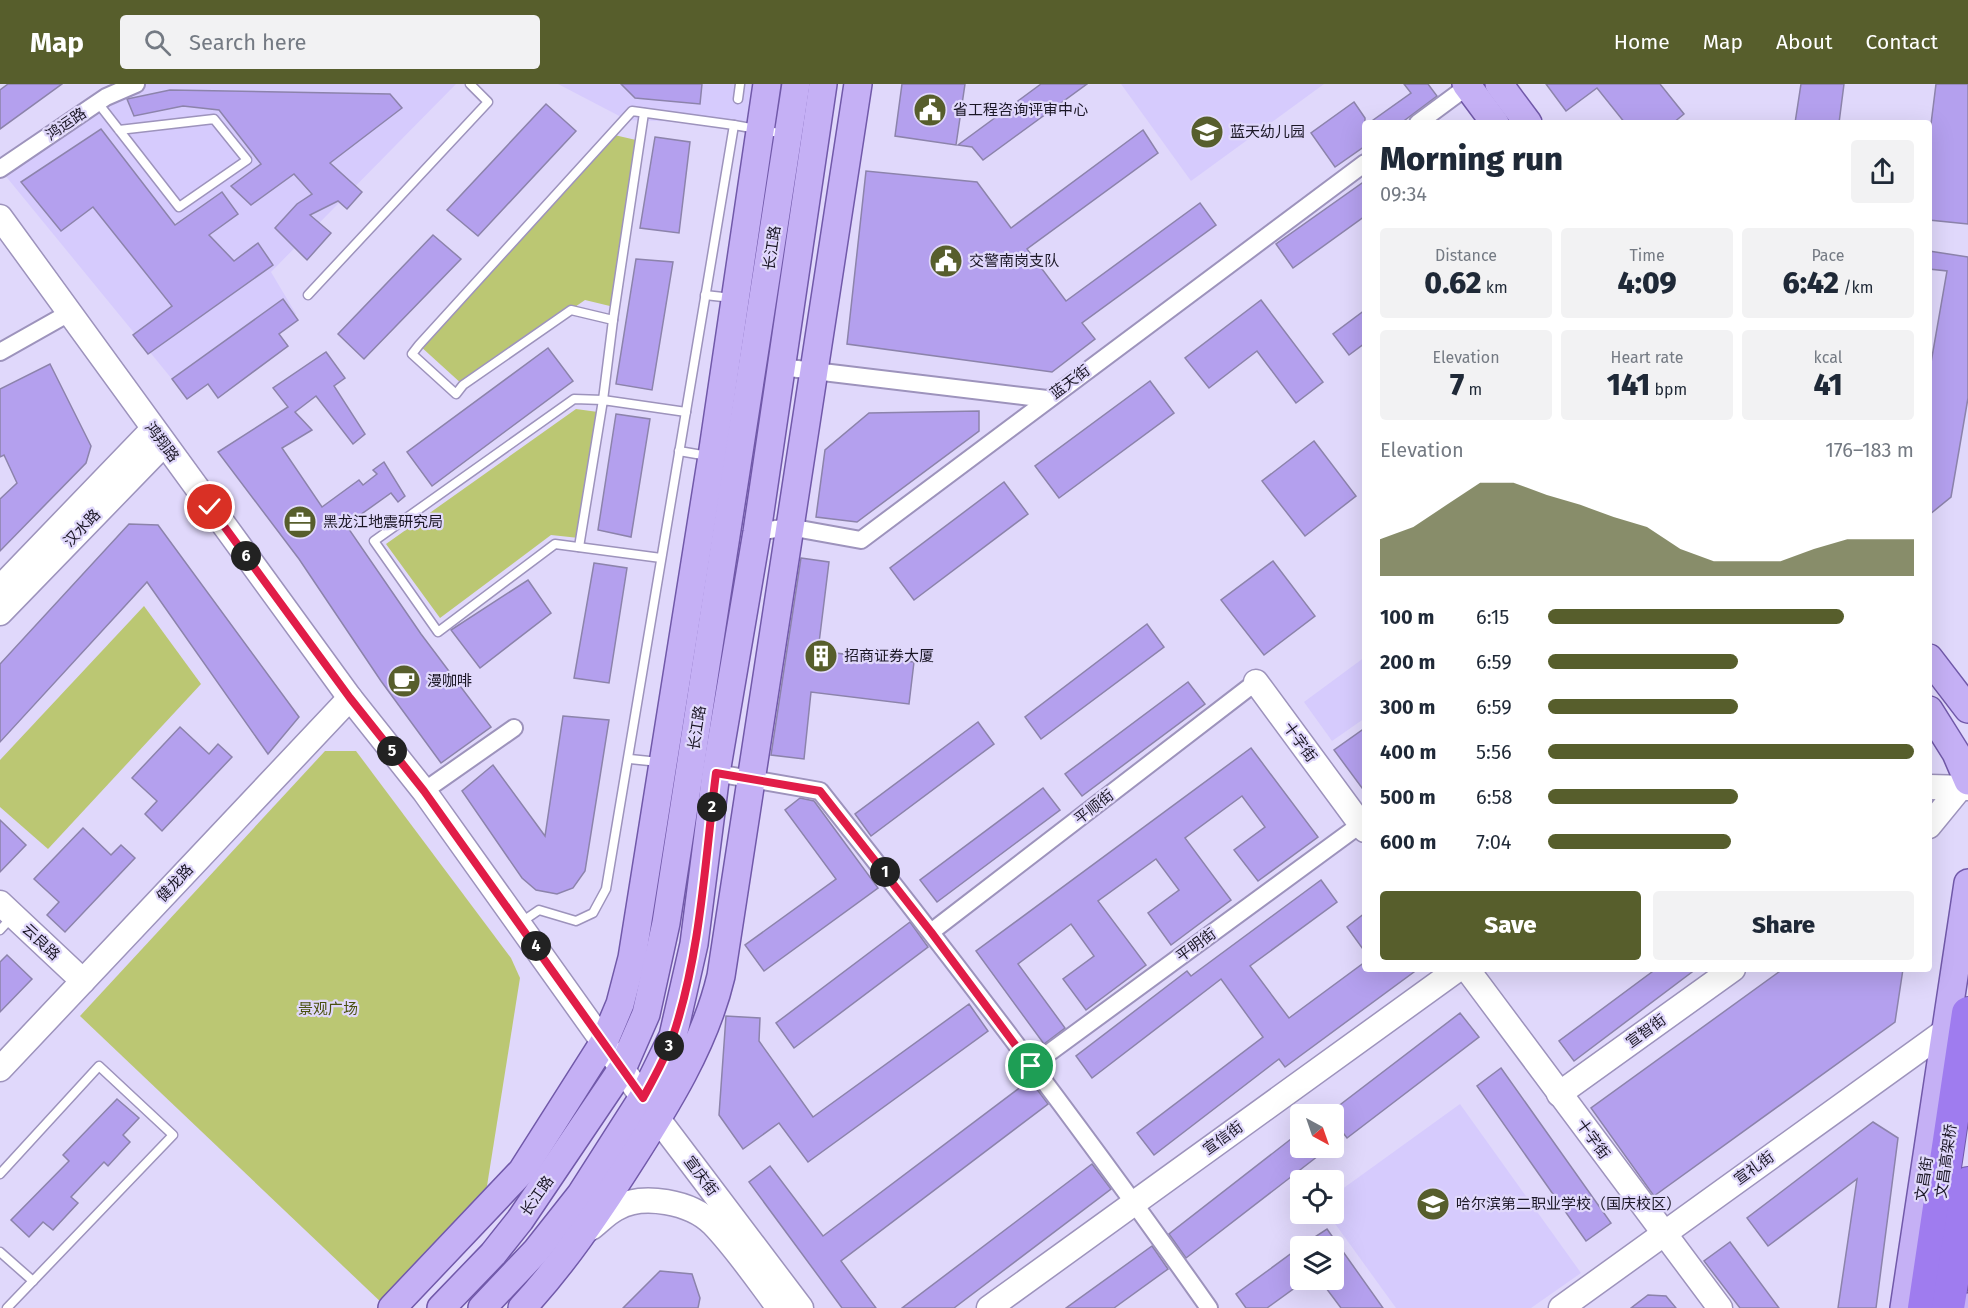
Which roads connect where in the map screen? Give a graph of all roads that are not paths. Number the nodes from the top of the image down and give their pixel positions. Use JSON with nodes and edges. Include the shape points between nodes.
{"nodes":[{"id":1,"x":136,"y":84,"type":"edge"},
{"id":2,"x":470,"y":84,"type":"edge"},
{"id":3,"x":740,"y":84,"type":"edge"},
{"id":4,"x":767,"y":84,"type":"edge"},
{"id":5,"x":796,"y":84,"type":"edge"},
{"id":6,"x":823,"y":84,"type":"edge"},
{"id":7,"x":858,"y":84,"type":"edge"},
{"id":8,"x":1499,"y":84,"type":"edge"},
{"id":9,"x":1467,"y":85,"type":"edge"},
{"id":10,"x":738,"y":99,"type":"dead end"},
{"id":11,"x":98,"y":103,"type":"junction"},
{"id":12,"x":644,"y":113,"type":"junction"},
{"id":13,"x":1422,"y":120,"type":"edge"},
{"id":14,"x":1493,"y":120,"type":"edge"},
{"id":15,"x":1526,"y":120,"type":"edge"},
{"id":16,"x":734,"y":125,"type":"junction"},
{"id":17,"x":761,"y":129,"type":"junction"},
{"id":18,"x":119,"y":130,"type":"junction"},
{"id":19,"x":788,"y":135,"type":"junction"},
{"id":20,"x":1362,"y":165,"type":"edge"},
{"id":21,"x":0,"y":169,"type":"edge"},
{"id":22,"x":0,"y":217,"type":"edge"},
{"id":23,"x":308,"y":295,"type":"dead end"},
{"id":24,"x":705,"y":295,"type":"junction"},
{"id":25,"x":750,"y":300,"type":"junction"},
{"id":26,"x":69,"y":314,"type":"junction"},
{"id":27,"x":613,"y":321,"type":"junction"},
{"id":28,"x":0,"y":352,"type":"edge"},
{"id":29,"x":781,"y":367,"type":"junction"},
{"id":30,"x":816,"y":371,"type":"junction"},
{"id":31,"x":1047,"y":399,"type":"junction"},
{"id":32,"x":603,"y":400,"type":"junction"},
{"id":33,"x":686,"y":412,"type":"junction"},
{"id":34,"x":158,"y":436,"type":"junction"},
{"id":35,"x":679,"y":451,"type":"junction"},
{"id":36,"x":726,"y":458,"type":"junction"},
{"id":37,"x":789,"y":527,"type":"junction"},
{"id":38,"x":757,"y":532,"type":"junction"},
{"id":39,"x":579,"y":547,"type":"junction"},
{"id":40,"x":661,"y":558,"type":"junction"},
{"id":41,"x":0,"y":588,"type":"edge"},
{"id":42,"x":0,"y":613,"type":"edge"},
{"id":43,"x":1932,"y":662,"type":"edge"},
{"id":44,"x":1256,"y":682,"type":"joint"},
{"id":45,"x":350,"y":698,"type":"junction"},
{"id":46,"x":1968,"y":709,"type":"edge"},
{"id":47,"x":1932,"y":715,"type":"edge"},
{"id":48,"x":514,"y":728,"type":"dead end"},
{"id":49,"x":630,"y":759,"type":"junction"},
{"id":50,"x":684,"y":767,"type":"junction"},
{"id":51,"x":750,"y":779,"type":"junction"},
{"id":52,"x":1965,"y":786,"type":"edge"},
{"id":53,"x":1932,"y":787,"type":"edge"},
{"id":54,"x":424,"y":791,"type":"junction"},
{"id":55,"x":1932,"y":823,"type":"edge"},
{"id":56,"x":1362,"y":826,"type":"edge"},
{"id":57,"x":1362,"y":828,"type":"edge"},
{"id":58,"x":1968,"y":883,"type":"edge"},
{"id":59,"x":4,"y":916,"type":"edge"},
{"id":60,"x":520,"y":923,"type":"junction"},
{"id":61,"x":931,"y":932,"type":"junction"},
{"id":62,"x":1454,"y":972,"type":"edge"},
{"id":63,"x":1469,"y":972,"type":"edge"},
{"id":64,"x":1729,"y":972,"type":"edge"},
{"id":65,"x":82,"y":981,"type":"junction"},
{"id":66,"x":1958,"y":1021,"type":"edge"},
{"id":67,"x":604,"y":1042,"type":"junction"},
{"id":68,"x":1031,"y":1066,"type":"junction"},
{"id":69,"x":0,"y":1069,"type":"edge"},
{"id":70,"x":622,"y":1069,"type":"junction"},
{"id":71,"x":1559,"y":1094,"type":"junction"},
{"id":72,"x":650,"y":1108,"type":"junction"},
{"id":73,"x":0,"y":1174,"type":"edge"},
{"id":74,"x":1968,"y":1183,"type":"edge"},
{"id":75,"x":1134,"y":1202,"type":"junction"},
{"id":76,"x":584,"y":1233,"type":"junction"},
{"id":77,"x":1663,"y":1234,"type":"junction"},
{"id":78,"x":0,"y":1252,"type":"edge"},
{"id":79,"x":33,"y":1281,"type":"junction"},
{"id":80,"x":7,"y":1308,"type":"edge"},
{"id":81,"x":392,"y":1308,"type":"edge"},
{"id":82,"x":441,"y":1308,"type":"edge"},
{"id":83,"x":482,"y":1308,"type":"edge"},
{"id":84,"x":522,"y":1308,"type":"edge"},
{"id":85,"x":779,"y":1308,"type":"edge"},
{"id":86,"x":801,"y":1308,"type":"edge"},
{"id":87,"x":989,"y":1308,"type":"edge"},
{"id":88,"x":1209,"y":1308,"type":"edge"},
{"id":89,"x":1561,"y":1308,"type":"edge"},
{"id":90,"x":1720,"y":1308,"type":"edge"},
{"id":91,"x":1904,"y":1308,"type":"edge"},
{"id":92,"x":1924,"y":1308,"type":"edge"},
{"id":93,"x":1948,"y":1308,"type":"edge"}],
"edges":[{"from":1,"to":11,"type":"street","name":"鸿运路"},
{"from":2,"to":23,"type":"lane","via":[[488,102]]},
{"from":3,"to":10,"type":"lane"},
{"from":4,"to":17,"type":"main road"},
{"from":5,"to":19,"type":"main road","name":"长江路"},
{"from":6,"to":29,"type":"main road","name":"长江路"},
{"from":7,"to":30,"type":"main road"},
{"from":8,"to":15,"type":"main road"},
{"from":9,"to":13,"type":"street"},
{"from":9,"to":14,"type":"main road"},
{"from":11,"to":18,"type":"lane"},
{"from":11,"to":21,"type":"street","name":"鸿运路"},
{"from":12,"to":16,"type":"lane"},
{"from":12,"to":27,"type":"lane"},
{"from":12,"to":27,"type":"lane","via":[[632,111],[412,354],[456,394],[463,385],[571,310]]},
{"from":16,"to":17,"type":"lane"},
{"from":16,"to":24,"type":"lane"},
{"from":17,"to":19,"type":"lane"},
{"from":17,"to":25,"type":"main road"},
{"from":18,"to":18,"type":"lane","via":[[179,207],[247,160],[214,119]]},
{"from":19,"to":25,"type":"main road","name":"长江路"},
{"from":20,"to":31,"type":"street","name":"蓝天街"},
{"from":22,"to":26,"type":"street","name":"鸿翔路"},
{"from":24,"to":25,"type":"lane"},
{"from":24,"to":33,"type":"lane"},
{"from":25,"to":36,"type":"main road"},
{"from":26,"to":28,"type":"street"},
{"from":26,"to":34,"type":"street","name":"鸿翔路"},
{"from":27,"to":32,"type":"lane"},
{"from":29,"to":30,"type":"street"},
{"from":29,"to":38,"type":"main road","name":"长江路"},
{"from":30,"to":31,"type":"street"},
{"from":30,"to":37,"type":"main road"},
{"from":31,"to":37,"type":"street","name":"蓝天街","via":[[861,540]]},
{"from":32,"to":33,"type":"lane"},
{"from":32,"to":39,"type":"lane"},
{"from":32,"to":39,"type":"lane","via":[[574,399],[374,541],[438,632],[555,544]]},
{"from":33,"to":35,"type":"lane"},
{"from":34,"to":41,"type":"street","name":"汉水路"},
{"from":34,"to":42,"type":"street","name":"汉水路"},
{"from":34,"to":45,"type":"street","name":"鸿翔路"},
{"from":35,"to":36,"type":"lane"},
{"from":35,"to":40,"type":"lane"},
{"from":36,"to":50,"type":"main road"},
{"from":37,"to":38,"type":"street","name":"蓝天街"},
{"from":37,"to":51,"type":"main road"},
{"from":38,"to":50,"type":"main road","name":"长江路"},
{"from":39,"to":40,"type":"lane"},
{"from":40,"to":49,"type":"lane"},
{"from":43,"to":46,"type":"main road"},
{"from":44,"to":56,"type":"street","name":"十字街"},
{"from":44,"to":61,"type":"street","name":"平顺街"},
{"from":45,"to":54,"type":"street","name":"鸿翔路"},
{"from":45,"to":65,"type":"street","name":"健龙路"},
{"from":47,"to":52,"type":"main road","via":[[1956,753]]},
{"from":48,"to":54,"type":"street"},
{"from":49,"to":50,"type":"lane"},
{"from":49,"to":60,"type":"lane","via":[[606,889],[593,913],[576,921],[539,910]]},
{"from":50,"to":51,"type":"street"},
{"from":50,"to":67,"type":"main road","via":[[620,1004]]},
{"from":50,"to":70,"type":"main road","name":"长江路","via":[[654,990]]},
{"from":50,"to":72,"type":"main road","name":"长江路","via":[[694,944],[683,999]]},
{"from":51,"to":61,"type":"street","via":[[820,791]]},
{"from":51,"to":72,"type":"main road","via":[[715,1003],[704,1030]]},
{"from":52,"to":53,"type":"street"},
{"from":52,"to":55,"type":"street"},
{"from":54,"to":60,"type":"street","name":"鸿翔路"},
{"from":57,"to":68,"type":"street","name":"平明街"},
{"from":58,"to":66,"type":"main road","name":"文昌街"},
{"from":59,"to":65,"type":"street","name":"云良路"},
{"from":60,"to":67,"type":"street","name":"鸿翔路"},
{"from":61,"to":68,"type":"street"},
{"from":62,"to":75,"type":"street","name":"宣信街"},
{"from":63,"to":71,"type":"street","name":"十字街"},
{"from":64,"to":71,"type":"street","name":"宣智街"},
{"from":65,"to":69,"type":"street","name":"健龙路"},
{"from":66,"to":77,"type":"street","name":"宣礼街"},
{"from":66,"to":91,"type":"main road","name":"文昌街"},
{"from":66,"to":92,"type":"highway","name":"文昌高架桥"},
{"from":67,"to":70,"type":"street","name":"宣庆街"},
{"from":67,"to":81,"type":"main road","via":[[522,1171]]},
{"from":68,"to":75,"type":"street"},
{"from":70,"to":72,"type":"street","name":"宣庆街"},
{"from":70,"to":82,"type":"main road","name":"长江路","via":[[520,1220]]},
{"from":71,"to":77,"type":"street","name":"十字街"},
{"from":72,"to":76,"type":"main road"},
{"from":72,"to":83,"type":"main road","name":"长江路","via":[[553,1231]]},
{"from":72,"to":86,"type":"street","name":"宣庆街"},
{"from":73,"to":79,"type":"lane","via":[[99,1066],[173,1135]]},
{"from":74,"to":93,"type":"highway","name":"文昌高架桥"},
{"from":75,"to":87,"type":"street","name":"宣信街"},
{"from":75,"to":88,"type":"street"},
{"from":76,"to":84,"type":"main road"},
{"from":76,"to":85,"type":"street","via":[[618,1207],[658,1200],[684,1207],[712,1224]]},
{"from":77,"to":89,"type":"street","name":"宣礼街"},
{"from":77,"to":90,"type":"street","name":"十字街"},
{"from":78,"to":79,"type":"lane"},
{"from":79,"to":80,"type":"lane"}]}
